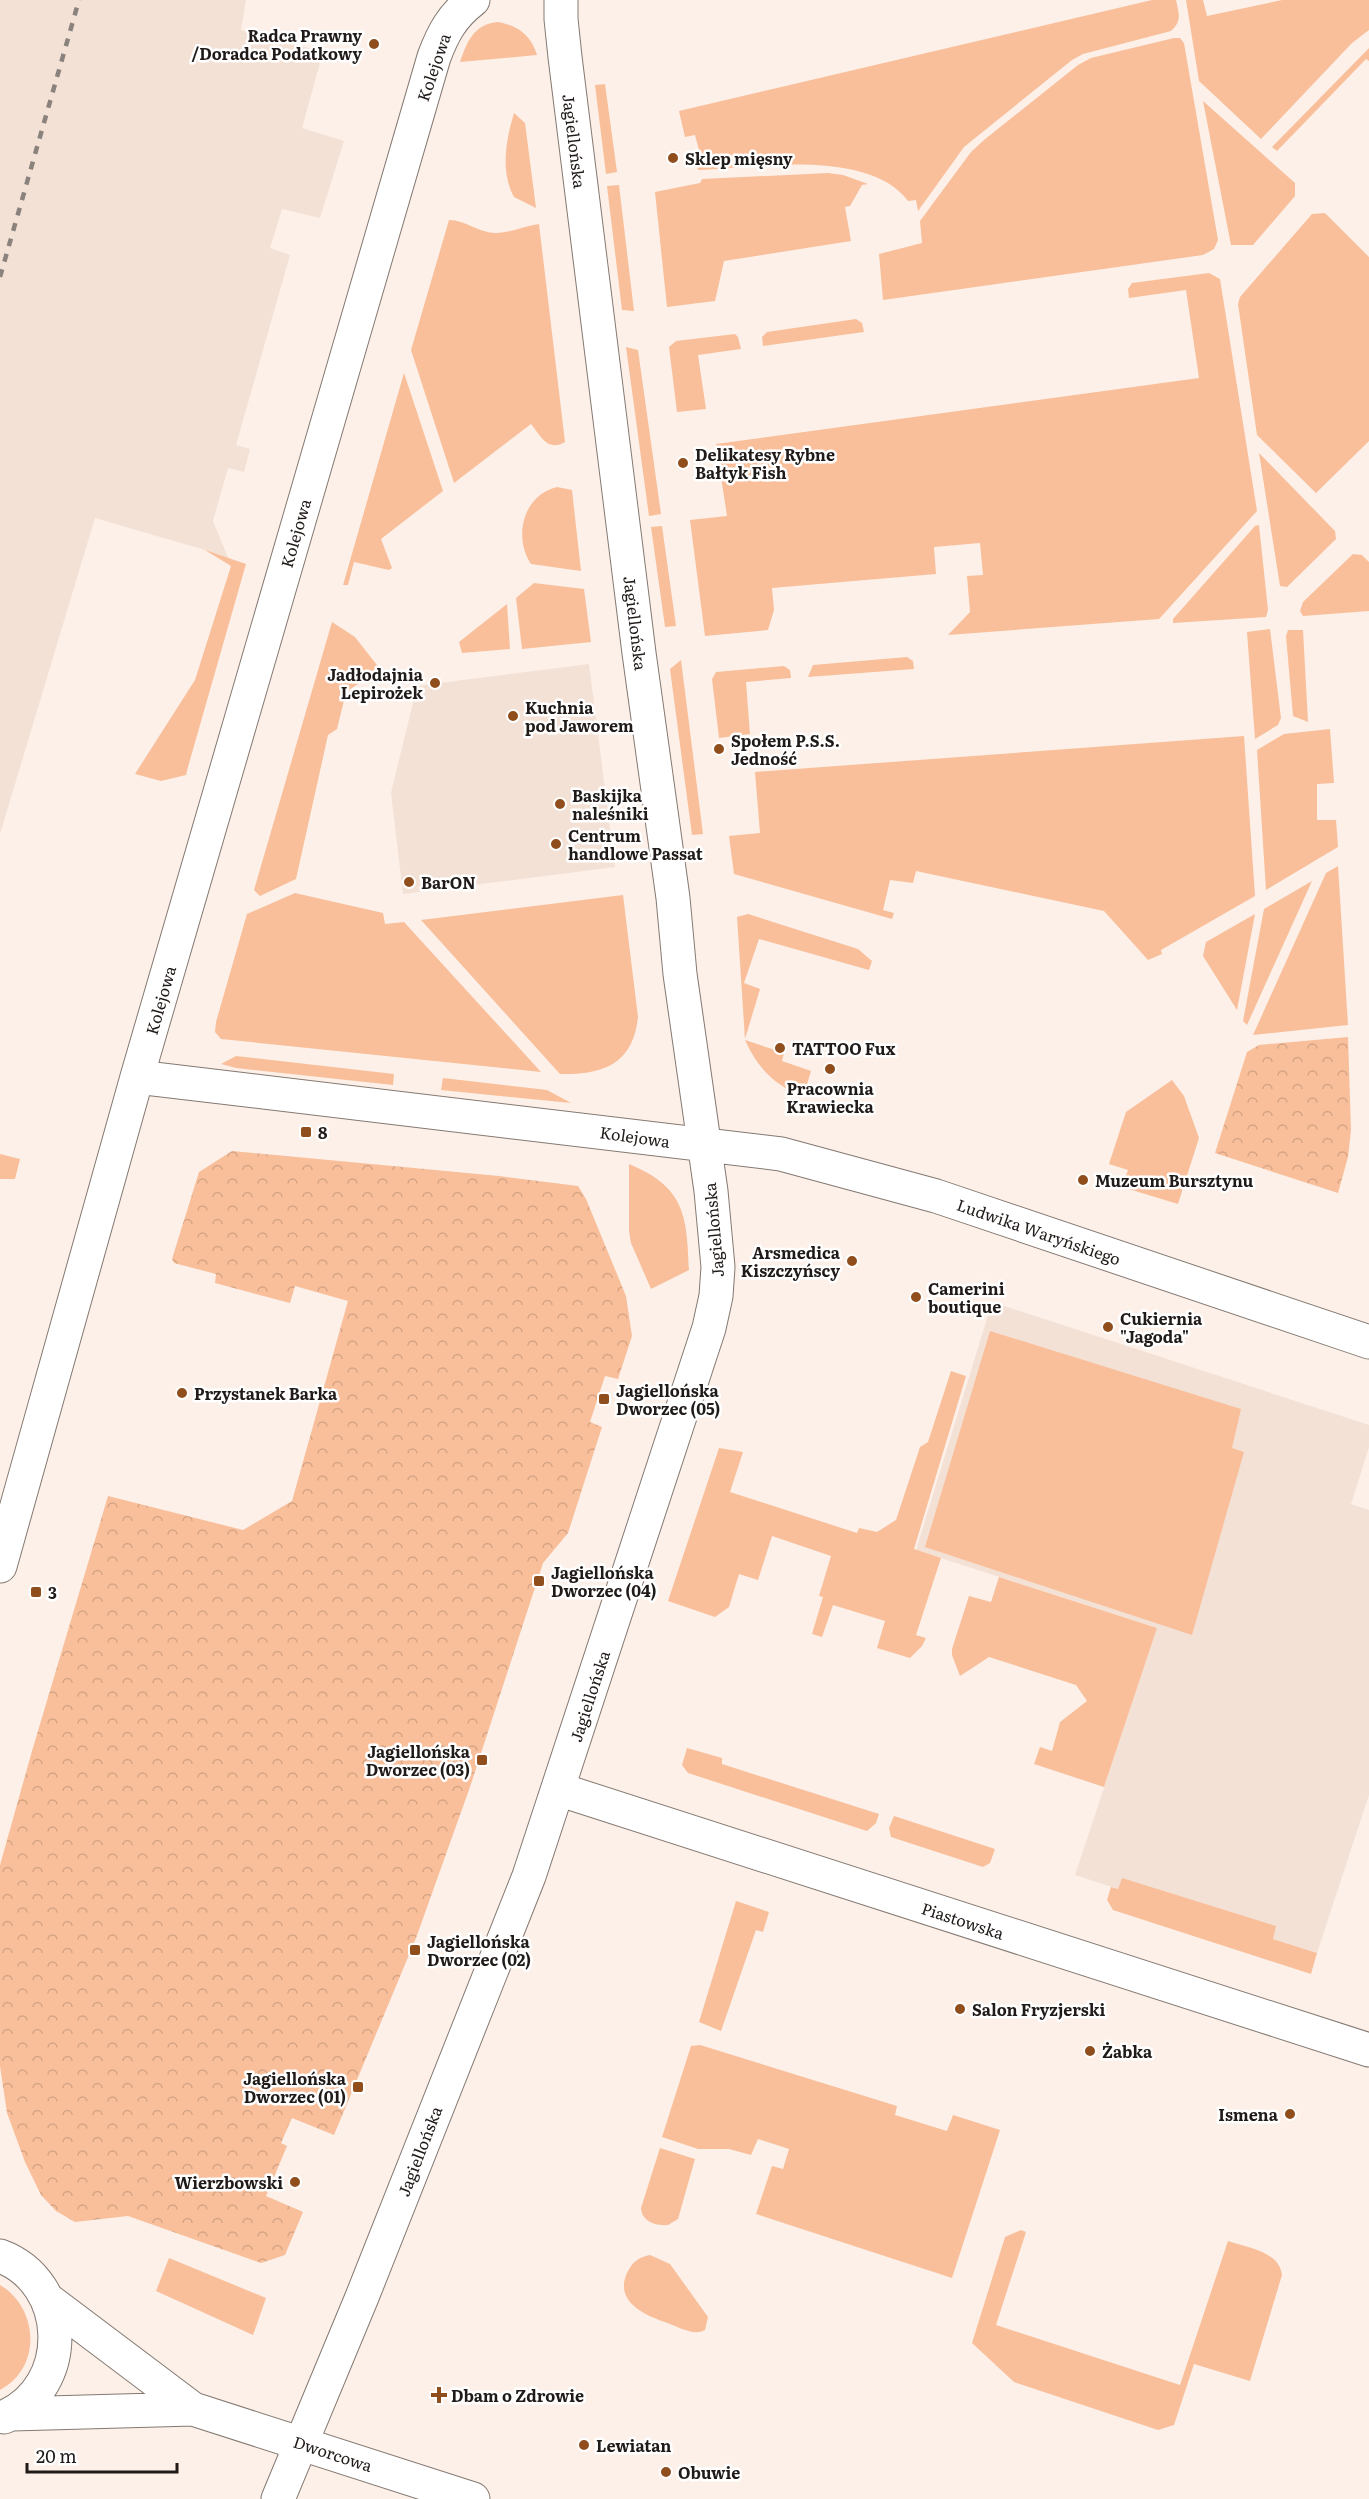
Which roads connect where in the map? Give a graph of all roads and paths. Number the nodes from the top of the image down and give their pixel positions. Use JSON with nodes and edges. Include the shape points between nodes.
{"nodes":[{"id":1,"x":473,"y":0,"type":"edge"},
{"id":2,"x":561,"y":0,"type":"edge"},
{"id":3,"x":137,"y":1077,"type":"junction"},
{"id":4,"x":703,"y":1146,"type":"junction"},
{"id":5,"x":1369,"y":1342,"type":"edge"},
{"id":6,"x":0,"y":1566,"type":"edge"},
{"id":7,"x":558,"y":1789,"type":"junction"},
{"id":8,"x":1369,"y":2050,"type":"edge"},
{"id":9,"x":0,"y":2235,"type":"edge"},
{"id":10,"x":8,"y":2260,"type":"edge"},
{"id":11,"x":47,"y":2299,"type":"junction"},
{"id":12,"x":193,"y":2409,"type":"junction"},
{"id":13,"x":6,"y":2416,"type":"edge"},
{"id":14,"x":303,"y":2443,"type":"junction"},
{"id":15,"x":278,"y":2499,"type":"edge"},
{"id":16,"x":473,"y":2499,"type":"edge"}],
"edges":[{"from":1,"to":3,"type":"street","name":"Kolejowa","via":[[456,13],[443,32],[426,85]]},
{"from":2,"to":4,"type":"street","name":"Jagiellońska","via":[[564,57]]},
{"from":3,"to":4,"type":"street","name":"Kolejowa"},
{"from":3,"to":6,"type":"street","name":"Kolejowa"},
{"from":4,"to":5,"type":"street","name":"Ludwika Waryńskiego","via":[[781,1154],[936,1196]]},
{"from":4,"to":7,"type":"street","name":"Jagiellońska","via":[[717,1258],[713,1310]]},
{"from":7,"to":8,"type":"street","name":"Piastowska"},
{"from":7,"to":14,"type":"street","name":"Jagiellońska","via":[[530,1876]]},
{"from":9,"to":10,"type":"street"},
{"from":10,"to":11,"type":"street","via":[[36,2282]]},
{"from":11,"to":12,"type":"street","name":"Dworcowa"},
{"from":11,"to":13,"type":"street","via":[[56,2329],[54,2358],[32,2398]]},
{"from":12,"to":13,"type":"street","name":"Dworcowa"},
{"from":12,"to":14,"type":"street","name":"Dworcowa"},
{"from":14,"to":15,"type":"street","name":"Jagiellońska"},
{"from":14,"to":16,"type":"street","name":"Dworcowa"}]}
